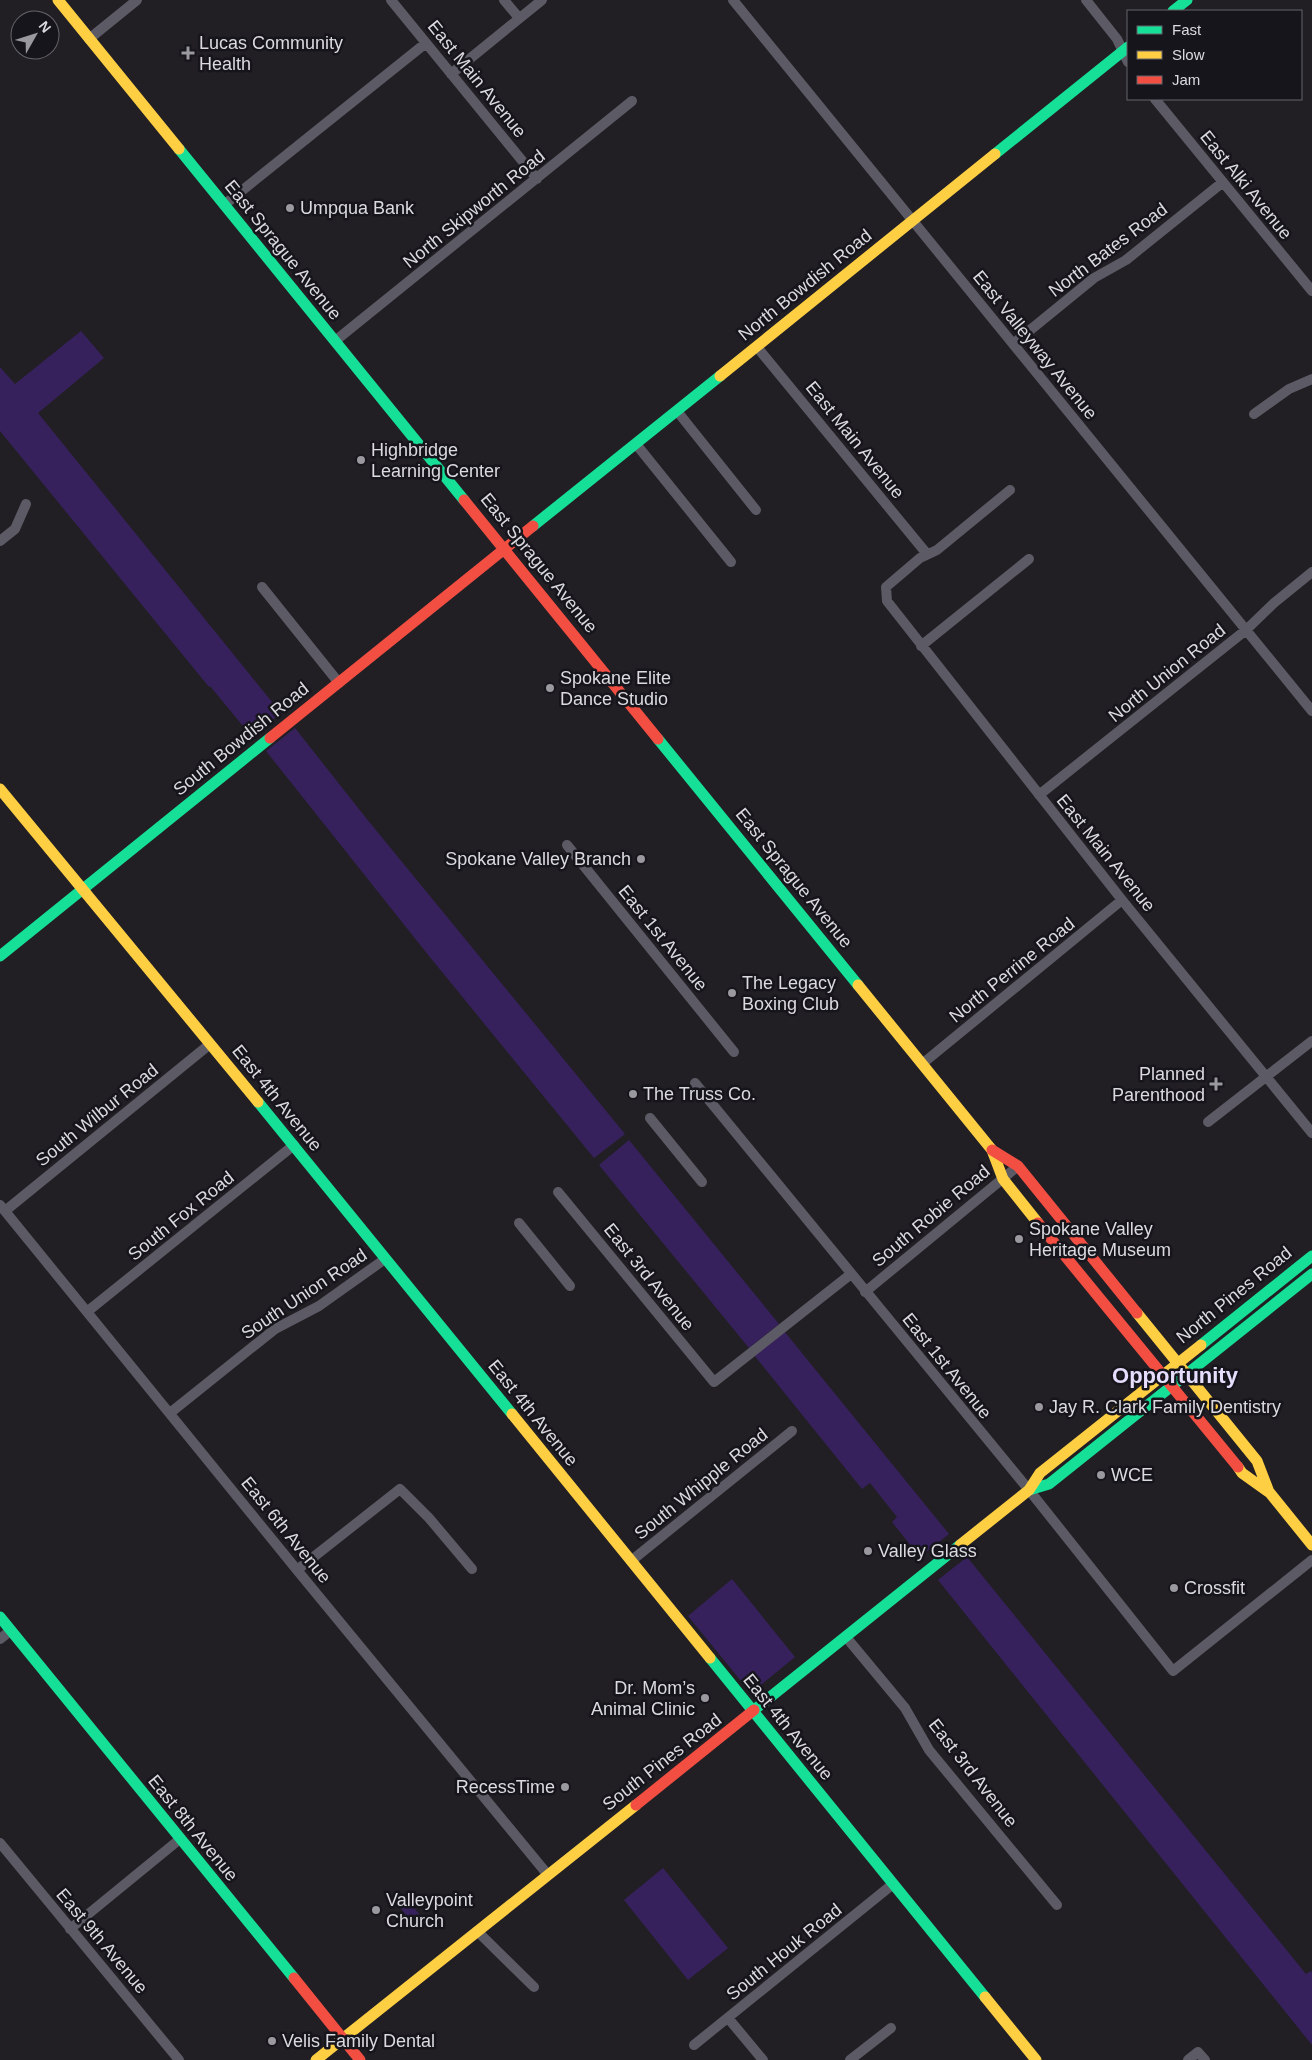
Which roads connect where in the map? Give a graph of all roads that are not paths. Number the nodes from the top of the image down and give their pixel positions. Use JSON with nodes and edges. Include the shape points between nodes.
{"nodes":[{"id":1,"x":58,"y":0,"type":"edge"},
{"id":2,"x":137,"y":0,"type":"edge"},
{"id":3,"x":391,"y":0,"type":"edge"},
{"id":4,"x":504,"y":0,"type":"edge"},
{"id":5,"x":542,"y":0,"type":"edge"},
{"id":6,"x":734,"y":0,"type":"edge"},
{"id":7,"x":1086,"y":0,"type":"edge"},
{"id":8,"x":1187,"y":0,"type":"edge"},
{"id":9,"x":1174,"y":10,"type":"edge"},
{"id":10,"x":519,"y":18,"type":"junction"},
{"id":11,"x":89,"y":39,"type":"junction"},
{"id":12,"x":426,"y":43,"type":"junction"},
{"id":13,"x":1127,"y":53,"type":"edge"},
{"id":14,"x":451,"y":74,"type":"junction"},
{"id":15,"x":1156,"y":100,"type":"edge"},
{"id":16,"x":632,"y":101,"type":"dead end"},
{"id":17,"x":537,"y":179,"type":"junction"},
{"id":18,"x":1223,"y":182,"type":"junction"},
{"id":19,"x":224,"y":205,"type":"junction"},
{"id":20,"x":912,"y":221,"type":"junction"},
{"id":21,"x":1312,"y":291,"type":"edge"},
{"id":22,"x":335,"y":342,"type":"junction"},
{"id":23,"x":1013,"y":344,"type":"junction"},
{"id":24,"x":757,"y":347,"type":"junction"},
{"id":25,"x":1312,"y":379,"type":"edge"},
{"id":26,"x":677,"y":410,"type":"junction"},
{"id":27,"x":1254,"y":414,"type":"dead end"},
{"id":28,"x":636,"y":444,"type":"junction"},
{"id":29,"x":1010,"y":490,"type":"dead end"},
{"id":30,"x":26,"y":504,"type":"dead end"},
{"id":31,"x":756,"y":510,"type":"dead end"},
{"id":32,"x":0,"y":541,"type":"edge"},
{"id":33,"x":504,"y":549,"type":"junction"},
{"id":34,"x":928,"y":554,"type":"junction"},
{"id":35,"x":1029,"y":559,"type":"dead end"},
{"id":36,"x":731,"y":562,"type":"dead end"},
{"id":37,"x":1312,"y":572,"type":"edge"},
{"id":38,"x":262,"y":587,"type":"dead end"},
{"id":39,"x":1246,"y":630,"type":"junction"},
{"id":40,"x":921,"y":646,"type":"junction"},
{"id":41,"x":339,"y":683,"type":"junction"},
{"id":42,"x":1312,"y":711,"type":"edge"},
{"id":43,"x":0,"y":789,"type":"edge"},
{"id":44,"x":1039,"y":795,"type":"junction"},
{"id":45,"x":568,"y":845,"type":"dead end"},
{"id":46,"x":83,"y":890,"type":"junction"},
{"id":47,"x":1122,"y":900,"type":"junction"},
{"id":48,"x":0,"y":956,"type":"edge"},
{"id":49,"x":1312,"y":1041,"type":"edge"},
{"id":50,"x":210,"y":1044,"type":"junction"},
{"id":51,"x":734,"y":1052,"type":"dead end"},
{"id":52,"x":922,"y":1064,"type":"junction"},
{"id":53,"x":1265,"y":1077,"type":"junction"},
{"id":54,"x":695,"y":1083,"type":"dead end"},
{"id":55,"x":650,"y":1118,"type":"dead end"},
{"id":56,"x":1208,"y":1122,"type":"dead end"},
{"id":57,"x":1312,"y":1133,"type":"edge"},
{"id":58,"x":294,"y":1145,"type":"junction"},
{"id":59,"x":992,"y":1150,"type":"junction"},
{"id":60,"x":1018,"y":1166,"type":"junction"},
{"id":61,"x":1002,"y":1179,"type":"junction"},
{"id":62,"x":702,"y":1182,"type":"dead end"},
{"id":63,"x":558,"y":1192,"type":"dead end"},
{"id":64,"x":2,"y":1208,"type":"edge"},
{"id":65,"x":519,"y":1223,"type":"dead end"},
{"id":66,"x":1312,"y":1256,"type":"edge"},
{"id":67,"x":385,"y":1258,"type":"junction"},
{"id":68,"x":851,"y":1274,"type":"junction"},
{"id":69,"x":1310,"y":1278,"type":"edge"},
{"id":70,"x":570,"y":1286,"type":"dead end"},
{"id":71,"x":865,"y":1292,"type":"junction"},
{"id":72,"x":88,"y":1311,"type":"junction"},
{"id":73,"x":1179,"y":1362,"type":"junction"},
{"id":74,"x":1188,"y":1374,"type":"junction"},
{"id":75,"x":1162,"y":1376,"type":"junction"},
{"id":76,"x":714,"y":1382,"type":"joint"},
{"id":77,"x":1171,"y":1387,"type":"junction"},
{"id":78,"x":170,"y":1413,"type":"junction"},
{"id":79,"x":792,"y":1432,"type":"dead end"},
{"id":80,"x":1029,"y":1490,"type":"junction"},
{"id":81,"x":1270,"y":1494,"type":"junction"},
{"id":82,"x":1312,"y":1545,"type":"edge"},
{"id":83,"x":1312,"y":1560,"type":"edge"},
{"id":84,"x":631,"y":1561,"type":"junction"},
{"id":85,"x":472,"y":1568,"type":"dead end"},
{"id":86,"x":297,"y":1570,"type":"junction"},
{"id":87,"x":0,"y":1617,"type":"edge"},
{"id":88,"x":10,"y":1631,"type":"junction"},
{"id":89,"x":846,"y":1637,"type":"junction"},
{"id":90,"x":0,"y":1639,"type":"edge"},
{"id":91,"x":753,"y":1712,"type":"junction"},
{"id":92,"x":180,"y":1839,"type":"junction"},
{"id":93,"x":0,"y":1843,"type":"edge"},
{"id":94,"x":548,"y":1875,"type":"junction"},
{"id":95,"x":893,"y":1884,"type":"junction"},
{"id":96,"x":1057,"y":1905,"type":"dead end"},
{"id":97,"x":70,"y":1929,"type":"junction"},
{"id":98,"x":477,"y":1931,"type":"junction"},
{"id":99,"x":534,"y":1987,"type":"dead end"},
{"id":100,"x":728,"y":2018,"type":"junction"},
{"id":101,"x":891,"y":2028,"type":"dead end"},
{"id":102,"x":342,"y":2038,"type":"junction"},
{"id":103,"x":694,"y":2045,"type":"dead end"},
{"id":104,"x":1202,"y":2056,"type":"edge"},
{"id":105,"x":180,"y":2060,"type":"edge"},
{"id":106,"x":316,"y":2060,"type":"edge"},
{"id":107,"x":360,"y":2060,"type":"edge"},
{"id":108,"x":762,"y":2060,"type":"edge"},
{"id":109,"x":850,"y":2060,"type":"edge"},
{"id":110,"x":1036,"y":2060,"type":"edge"},
{"id":111,"x":1188,"y":2060,"type":"edge"}],
"edges":[{"from":1,"to":11,"type":"main road","name":"East Sprague Avenue"},
{"from":2,"to":11,"type":"street"},
{"from":3,"to":12,"type":"street","name":"East Main Avenue"},
{"from":4,"to":10,"type":"street"},
{"from":5,"to":10,"type":"street"},
{"from":6,"to":20,"type":"street","name":"East Valleyway Avenue"},
{"from":7,"to":13,"type":"street"},
{"from":8,"to":9,"type":"main road"},
{"from":10,"to":14,"type":"street"},
{"from":11,"to":19,"type":"main road","name":"East Sprague Avenue"},
{"from":12,"to":14,"type":"street","name":"East Main Avenue"},
{"from":12,"to":19,"type":"street"},
{"from":13,"to":20,"type":"main road","name":"North Bowdish Road"},
{"from":14,"to":17,"type":"street","name":"East Main Avenue"},
{"from":15,"to":18,"type":"street","name":"East Alki Avenue"},
{"from":16,"to":17,"type":"street","name":"North Skipworth Road"},
{"from":17,"to":22,"type":"street","name":"North Skipworth Road"},
{"from":18,"to":21,"type":"street","name":"East Alki Avenue"},
{"from":18,"to":23,"type":"street","name":"North Bates Road","via":[[1132,255],[1094,278]]},
{"from":19,"to":22,"type":"main road","name":"East Sprague Avenue"},
{"from":20,"to":23,"type":"street","name":"East Valleyway Avenue"},
{"from":20,"to":24,"type":"main road","name":"North Bowdish Road"},
{"from":22,"to":33,"type":"main road","name":"East Sprague Avenue"},
{"from":23,"to":39,"type":"street","name":"East Valleyway Avenue"},
{"from":24,"to":26,"type":"main road","name":"North Bowdish Road"},
{"from":24,"to":34,"type":"street","name":"East Main Avenue"},
{"from":25,"to":27,"type":"street","via":[[1289,389]]},
{"from":26,"to":28,"type":"main road","name":"North Bowdish Road"},
{"from":26,"to":31,"type":"street"},
{"from":28,"to":33,"type":"main road","name":"North Bowdish Road"},
{"from":28,"to":36,"type":"street"},
{"from":29,"to":34,"type":"street"},
{"from":30,"to":32,"type":"street","via":[[15,529]]},
{"from":33,"to":41,"type":"main road","name":"South Bowdish Road"},
{"from":33,"to":52,"type":"main road","name":"East Sprague Avenue"},
{"from":34,"to":40,"type":"street","name":"East Main Avenue","via":[[886,587],[887,601]]},
{"from":35,"to":40,"type":"street"},
{"from":37,"to":39,"type":"street","name":"North Union Road"},
{"from":38,"to":41,"type":"street"},
{"from":39,"to":42,"type":"street","name":"East Valleyway Avenue"},
{"from":39,"to":44,"type":"street","name":"North Union Road"},
{"from":40,"to":44,"type":"street","name":"East Main Avenue"},
{"from":41,"to":46,"type":"main road","name":"South Bowdish Road"},
{"from":43,"to":46,"type":"main road","name":"East 4th Avenue"},
{"from":44,"to":47,"type":"street","name":"East Main Avenue"},
{"from":45,"to":51,"type":"street","name":"East 1st Avenue"},
{"from":46,"to":48,"type":"main road","name":"South Bowdish Road"},
{"from":46,"to":50,"type":"main road","name":"East 4th Avenue"},
{"from":47,"to":52,"type":"street","name":"North Perrine Road"},
{"from":47,"to":53,"type":"street","name":"East Main Avenue"},
{"from":49,"to":53,"type":"street"},
{"from":50,"to":58,"type":"main road","name":"East 4th Avenue"},
{"from":50,"to":64,"type":"street","name":"South Wilbur Road"},
{"from":52,"to":59,"type":"main road","name":"East Sprague Avenue"},
{"from":53,"to":56,"type":"street"},
{"from":53,"to":57,"type":"street","name":"East Main Avenue"},
{"from":54,"to":68,"type":"street","name":"East 1st Avenue"},
{"from":55,"to":62,"type":"street"},
{"from":58,"to":67,"type":"main road","name":"East 4th Avenue"},
{"from":58,"to":72,"type":"street","name":"South Fox Road"},
{"from":59,"to":60,"type":"main road","name":"East Sprague Avenue"},
{"from":59,"to":61,"type":"main road","name":"East Sprague Avenue"},
{"from":60,"to":61,"type":"street","name":"South Robie Road"},
{"from":60,"to":73,"type":"main road","name":"East Sprague Avenue"},
{"from":61,"to":71,"type":"street","name":"South Robie Road"},
{"from":61,"to":75,"type":"main road","name":"East Sprague Avenue"},
{"from":63,"to":76,"type":"street","name":"East 3rd Avenue"},
{"from":64,"to":72,"type":"street","name":"East 6th Avenue"},
{"from":65,"to":70,"type":"street"},
{"from":66,"to":73,"type":"main road","name":"North Pines Road"},
{"from":67,"to":78,"type":"street","name":"South Union Road","via":[[319,1306],[275,1329]]},
{"from":67,"to":84,"type":"main road","name":"East 4th Avenue"},
{"from":68,"to":71,"type":"street","name":"East 1st Avenue"},
{"from":68,"to":76,"type":"street","name":"South Robie Road"},
{"from":69,"to":74,"type":"main road","name":"North Pines Road"},
{"from":71,"to":80,"type":"street","name":"East 1st Avenue"},
{"from":72,"to":78,"type":"street","name":"East 6th Avenue"},
{"from":73,"to":74,"type":"main road","name":"East Sprague Avenue"},
{"from":73,"to":75,"type":"main road","name":"South Pines Road"},
{"from":74,"to":77,"type":"main road","name":"South Pines Road"},
{"from":74,"to":81,"type":"main road","name":"East Sprague Avenue","via":[[1257,1461]]},
{"from":75,"to":77,"type":"main road","name":"East Sprague Avenue"},
{"from":75,"to":80,"type":"main road","name":"South Pines Road","via":[[1040,1473]]},
{"from":77,"to":80,"type":"main road","name":"South Pines Road","via":[[1049,1484]]},
{"from":77,"to":81,"type":"main road","name":"East Sprague Avenue","via":[[1242,1473]]},
{"from":78,"to":86,"type":"street","name":"East 6th Avenue"},
{"from":79,"to":84,"type":"street","name":"South Whipple Road"},
{"from":80,"to":83,"type":"street","name":"East 1st Avenue","via":[[1173,1671]]},
{"from":80,"to":89,"type":"main road","name":"South Pines Road"},
{"from":81,"to":82,"type":"main road","name":"East Sprague Avenue"},
{"from":84,"to":91,"type":"main road","name":"East 4th Avenue"},
{"from":85,"to":86,"type":"street","via":[[430,1518],[400,1489]]},
{"from":86,"to":94,"type":"street","name":"East 6th Avenue"},
{"from":87,"to":88,"type":"main road","name":"East 8th Avenue"},
{"from":88,"to":90,"type":"street"},
{"from":88,"to":92,"type":"main road","name":"East 8th Avenue"},
{"from":89,"to":91,"type":"main road","name":"South Pines Road"},
{"from":89,"to":96,"type":"street","name":"East 3rd Avenue","via":[[905,1708],[929,1750]]},
{"from":91,"to":94,"type":"main road","name":"South Pines Road"},
{"from":91,"to":95,"type":"main road","name":"East 4th Avenue"},
{"from":92,"to":97,"type":"street"},
{"from":92,"to":102,"type":"main road","name":"East 8th Avenue"},
{"from":93,"to":97,"type":"street","name":"East 9th Avenue"},
{"from":94,"to":98,"type":"main road","name":"South Pines Road"},
{"from":95,"to":100,"type":"street","name":"South Houk Road"},
{"from":95,"to":110,"type":"main road","name":"East 4th Avenue"},
{"from":97,"to":105,"type":"street","name":"East 9th Avenue"},
{"from":98,"to":99,"type":"street"},
{"from":98,"to":102,"type":"main road","name":"South Pines Road"},
{"from":100,"to":103,"type":"street","name":"South Houk Road"},
{"from":100,"to":108,"type":"street"},
{"from":101,"to":109,"type":"street"},
{"from":102,"to":106,"type":"main road","name":"South Pines Road"},
{"from":102,"to":107,"type":"main road","name":"East 8th Avenue"},
{"from":104,"to":111,"type":"street"}]}
